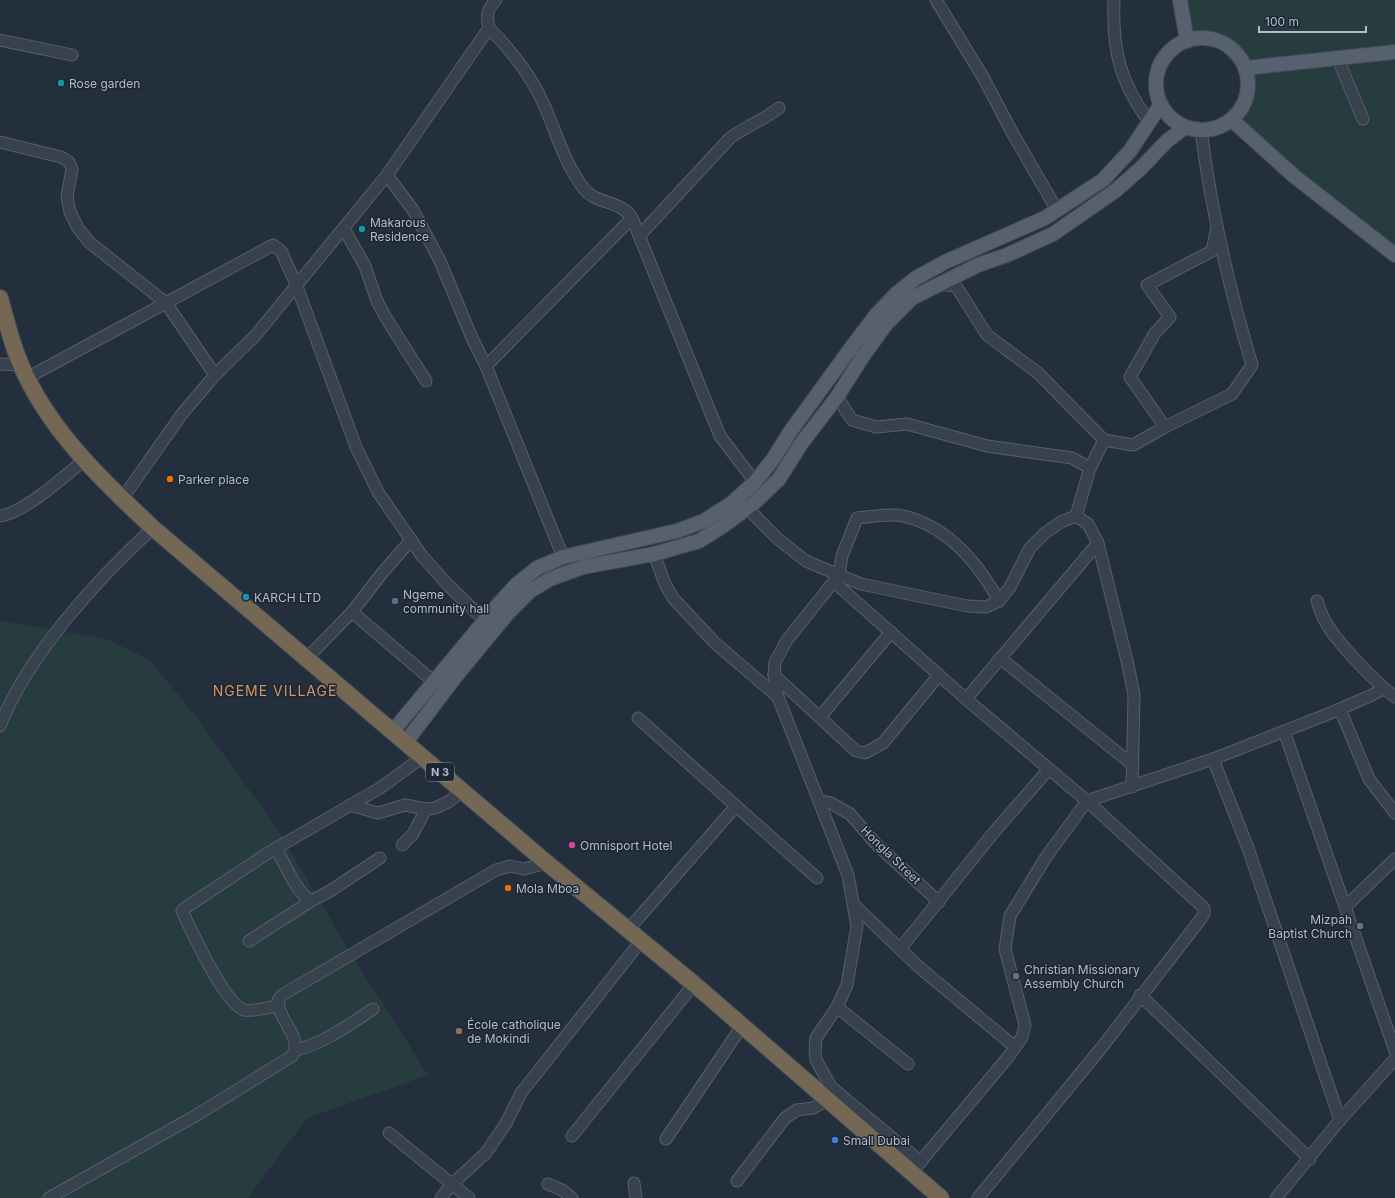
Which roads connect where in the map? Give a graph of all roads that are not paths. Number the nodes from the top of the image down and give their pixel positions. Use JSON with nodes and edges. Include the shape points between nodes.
{"nodes":[{"id":1,"x":496,"y":0,"type":"edge"},
{"id":2,"x":936,"y":0,"type":"edge"},
{"id":3,"x":1114,"y":0,"type":"edge"},
{"id":4,"x":1180,"y":0,"type":"edge"},
{"id":5,"x":489,"y":28,"type":"junction"},
{"id":6,"x":0,"y":40,"type":"edge"},
{"id":7,"x":1187,"y":41,"type":"junction"},
{"id":8,"x":1395,"y":52,"type":"edge"},
{"id":9,"x":72,"y":55,"type":"dead end"},
{"id":10,"x":1337,"y":57,"type":"junction"},
{"id":11,"x":1245,"y":68,"type":"junction"},
{"id":12,"x":1161,"y":104,"type":"junction"},
{"id":13,"x":779,"y":108,"type":"dead end"},
{"id":14,"x":1363,"y":119,"type":"dead end"},
{"id":15,"x":1232,"y":120,"type":"junction"},
{"id":16,"x":1150,"y":123,"type":"junction"},
{"id":17,"x":1185,"y":127,"type":"junction"},
{"id":18,"x":1201,"y":130,"type":"junction"},
{"id":19,"x":0,"y":142,"type":"edge"},
{"id":20,"x":387,"y":175,"type":"junction"},
{"id":21,"x":1057,"y":210,"type":"junction"},
{"id":22,"x":632,"y":218,"type":"junction"},
{"id":23,"x":1217,"y":227,"type":"junction"},
{"id":24,"x":344,"y":229,"type":"junction"},
{"id":25,"x":640,"y":235,"type":"junction"},
{"id":26,"x":1395,"y":255,"type":"edge"},
{"id":27,"x":296,"y":284,"type":"junction"},
{"id":28,"x":938,"y":284,"type":"junction"},
{"id":29,"x":0,"y":298,"type":"edge"},
{"id":30,"x":166,"y":304,"type":"junction"},
{"id":31,"x":0,"y":364,"type":"edge"},
{"id":32,"x":486,"y":366,"type":"junction"},
{"id":33,"x":24,"y":371,"type":"junction"},
{"id":34,"x":215,"y":375,"type":"junction"},
{"id":35,"x":426,"y":381,"type":"dead end"},
{"id":36,"x":837,"y":397,"type":"junction"},
{"id":37,"x":1165,"y":427,"type":"junction"},
{"id":38,"x":1104,"y":440,"type":"junction"},
{"id":39,"x":84,"y":460,"type":"junction"},
{"id":40,"x":1090,"y":468,"type":"junction"},
{"id":41,"x":755,"y":482,"type":"junction"},
{"id":42,"x":122,"y":499,"type":"junction"},
{"id":43,"x":747,"y":508,"type":"junction"},
{"id":44,"x":0,"y":516,"type":"edge"},
{"id":45,"x":1076,"y":516,"type":"junction"},
{"id":46,"x":153,"y":528,"type":"junction"},
{"id":47,"x":411,"y":540,"type":"junction"},
{"id":48,"x":1098,"y":543,"type":"junction"},
{"id":49,"x":654,"y":554,"type":"junction"},
{"id":50,"x":563,"y":557,"type":"junction"},
{"id":51,"x":836,"y":579,"type":"junction"},
{"id":52,"x":1317,"y":601,"type":"dead end"},
{"id":53,"x":999,"y":602,"type":"junction"},
{"id":54,"x":352,"y":612,"type":"junction"},
{"id":55,"x":484,"y":620,"type":"junction"},
{"id":56,"x":891,"y":632,"type":"junction"},
{"id":57,"x":307,"y":658,"type":"junction"},
{"id":58,"x":1000,"y":658,"type":"junction"},
{"id":59,"x":774,"y":675,"type":"junction"},
{"id":60,"x":939,"y":675,"type":"junction"},
{"id":61,"x":433,"y":681,"type":"junction"},
{"id":62,"x":1383,"y":688,"type":"junction"},
{"id":63,"x":778,"y":697,"type":"junction"},
{"id":64,"x":1395,"y":697,"type":"edge"},
{"id":65,"x":966,"y":699,"type":"junction"},
{"id":66,"x":1340,"y":709,"type":"junction"},
{"id":67,"x":820,"y":717,"type":"junction"},
{"id":68,"x":638,"y":718,"type":"dead end"},
{"id":69,"x":0,"y":726,"type":"edge"},
{"id":70,"x":393,"y":731,"type":"junction"},
{"id":71,"x":1284,"y":731,"type":"junction"},
{"id":72,"x":406,"y":742,"type":"junction"},
{"id":73,"x":423,"y":757,"type":"junction"},
{"id":74,"x":1213,"y":759,"type":"junction"},
{"id":75,"x":1133,"y":765,"type":"junction"},
{"id":76,"x":1049,"y":769,"type":"junction"},
{"id":77,"x":1132,"y":787,"type":"junction"},
{"id":78,"x":463,"y":791,"type":"junction"},
{"id":79,"x":820,"y":801,"type":"junction"},
{"id":80,"x":1088,"y":801,"type":"junction"},
{"id":81,"x":350,"y":805,"type":"junction"},
{"id":82,"x":736,"y":806,"type":"junction"},
{"id":83,"x":426,"y":809,"type":"junction"},
{"id":84,"x":1395,"y":813,"type":"edge"},
{"id":85,"x":402,"y":845,"type":"dead end"},
{"id":86,"x":276,"y":848,"type":"junction"},
{"id":87,"x":380,"y":858,"type":"dead end"},
{"id":88,"x":1395,"y":859,"type":"edge"},
{"id":89,"x":547,"y":863,"type":"junction"},
{"id":90,"x":817,"y":878,"type":"dead end"},
{"id":91,"x":311,"y":901,"type":"junction"},
{"id":92,"x":939,"y":902,"type":"junction"},
{"id":93,"x":854,"y":905,"type":"junction"},
{"id":94,"x":1345,"y":906,"type":"junction"},
{"id":95,"x":628,"y":930,"type":"junction"},
{"id":96,"x":249,"y":941,"type":"dead end"},
{"id":97,"x":641,"y":941,"type":"junction"},
{"id":98,"x":900,"y":949,"type":"junction"},
{"id":99,"x":694,"y":984,"type":"junction"},
{"id":100,"x":1140,"y":995,"type":"junction"},
{"id":101,"x":278,"y":1006,"type":"junction"},
{"id":102,"x":837,"y":1006,"type":"junction"},
{"id":103,"x":373,"y":1009,"type":"dead end"},
{"id":104,"x":742,"y":1026,"type":"junction"},
{"id":105,"x":1015,"y":1047,"type":"junction"},
{"id":106,"x":296,"y":1050,"type":"junction"},
{"id":107,"x":1395,"y":1051,"type":"edge"},
{"id":108,"x":1395,"y":1059,"type":"edge"},
{"id":109,"x":908,"y":1064,"type":"dead end"},
{"id":110,"x":828,"y":1100,"type":"junction"},
{"id":111,"x":1340,"y":1120,"type":"junction"},
{"id":112,"x":389,"y":1133,"type":"dead end"},
{"id":113,"x":572,"y":1136,"type":"dead end"},
{"id":114,"x":666,"y":1139,"type":"dead end"},
{"id":115,"x":1310,"y":1159,"type":"junction"},
{"id":116,"x":917,"y":1167,"type":"junction"},
{"id":117,"x":737,"y":1181,"type":"dead end"},
{"id":118,"x":634,"y":1183,"type":"dead end"},
{"id":119,"x":548,"y":1184,"type":"dead end"},
{"id":120,"x":451,"y":1185,"type":"junction"},
{"id":121,"x":49,"y":1198,"type":"edge"},
{"id":122,"x":441,"y":1198,"type":"edge"},
{"id":123,"x":469,"y":1198,"type":"edge"},
{"id":124,"x":572,"y":1198,"type":"edge"},
{"id":125,"x":636,"y":1198,"type":"edge"},
{"id":126,"x":941,"y":1198,"type":"edge"},
{"id":127,"x":978,"y":1198,"type":"edge"},
{"id":128,"x":1276,"y":1198,"type":"edge"}],
"edges":[{"from":1,"to":5,"type":"street","via":[[489,7]]},
{"from":2,"to":21,"type":"street","via":[[983,77]]},
{"from":3,"to":16,"type":"street","via":[[1113,25],[1117,54],[1127,87]]},
{"from":4,"to":7,"type":"main road"},
{"from":5,"to":20,"type":"street"},
{"from":5,"to":22,"type":"street","via":[[529,74],[576,179],[587,193],[620,207],[630,213]]},
{"from":6,"to":9,"type":"street"},
{"from":7,"to":11,"type":"main road","via":[[1208,39],[1228,46]]},
{"from":7,"to":12,"type":"main road","via":[[1174,48],[1163,60],[1158,74],[1157,89]]},
{"from":8,"to":10,"type":"main road"},
{"from":10,"to":11,"type":"main road"},
{"from":10,"to":14,"type":"street"},
{"from":11,"to":15,"type":"main road","via":[[1247,96]]},
{"from":12,"to":16,"type":"main road"},
{"from":12,"to":17,"type":"main road","via":[[1175,121]]},
{"from":13,"to":25,"type":"street","via":[[763,121],[743,129],[730,138]]},
{"from":15,"to":18,"type":"main road","via":[[1212,129]]},
{"from":15,"to":26,"type":"main road","via":[[1294,176]]},
{"from":16,"to":21,"type":"main road","via":[[1130,151],[1103,180]]},
{"from":17,"to":18,"type":"main road"},
{"from":17,"to":28,"type":"main road","via":[[1115,191],[1053,234]]},
{"from":18,"to":23,"type":"street"},
{"from":19,"to":30,"type":"street","via":[[60,157],[69,162],[72,169],[67,197],[70,212],[78,228],[89,242]]},
{"from":20,"to":24,"type":"street"},
{"from":20,"to":32,"type":"street","via":[[413,210],[440,261]]},
{"from":21,"to":41,"type":"main road","via":[[916,278],[897,293],[851,348]]},
{"from":22,"to":25,"type":"street"},
{"from":22,"to":32,"type":"street"},
{"from":23,"to":37,"type":"street","via":[[1239,324],[1252,365],[1232,394]]},
{"from":23,"to":37,"type":"street","via":[[1212,251],[1147,285],[1170,317],[1155,333],[1130,377]]},
{"from":24,"to":27,"type":"street"},
{"from":24,"to":35,"type":"street","via":[[365,266],[386,318]]},
{"from":25,"to":41,"type":"street","via":[[720,436]]},
{"from":27,"to":30,"type":"street","via":[[281,251],[273,245]]},
{"from":27,"to":34,"type":"street","via":[[255,336]]},
{"from":27,"to":47,"type":"street","via":[[356,447],[378,492]]},
{"from":28,"to":36,"type":"main road","via":[[912,298],[886,324],[862,356]]},
{"from":28,"to":38,"type":"street","via":[[956,286],[987,335],[1038,373]]},
{"from":29,"to":33,"type":"highway","number":"N 3"},
{"from":30,"to":33,"type":"street"},
{"from":30,"to":34,"type":"street"},
{"from":31,"to":33,"type":"street"},
{"from":32,"to":50,"type":"street"},
{"from":33,"to":39,"type":"highway","number":"N 3","via":[[58,428]]},
{"from":34,"to":42,"type":"street","via":[[182,414]]},
{"from":36,"to":40,"type":"street","via":[[852,420],[876,427],[907,424],[987,446],[1072,458]]},
{"from":36,"to":43,"type":"main road","via":[[801,444],[779,480]]},
{"from":37,"to":38,"type":"street","via":[[1133,445]]},
{"from":38,"to":40,"type":"street"},
{"from":39,"to":42,"type":"highway","number":"N 3"},
{"from":39,"to":44,"type":"street","via":[[21,508]]},
{"from":40,"to":45,"type":"street"},
{"from":41,"to":50,"type":"main road","via":[[732,503],[704,521],[677,531]]},
{"from":42,"to":46,"type":"highway","number":"N 3"},
{"from":43,"to":49,"type":"main road","via":[[699,541]]},
{"from":43,"to":51,"type":"street","via":[[778,539],[806,561]]},
{"from":45,"to":48,"type":"street","via":[[1088,524]]},
{"from":45,"to":53,"type":"street","via":[[1044,533],[1030,548],[1010,587]]},
{"from":46,"to":57,"type":"highway","number":"N 3"},
{"from":46,"to":69,"type":"street","via":[[124,554],[54,636],[31,666]]},
{"from":47,"to":54,"type":"street"},
{"from":47,"to":55,"type":"street","via":[[448,585]]},
{"from":48,"to":58,"type":"street"},
{"from":48,"to":75,"type":"street","via":[[1134,695]]},
{"from":49,"to":63,"type":"street","via":[[673,598],[715,643]]},
{"from":49,"to":72,"type":"main road","via":[[583,567],[550,579],[530,591],[508,613]]},
{"from":50,"to":55,"type":"main road","via":[[537,568],[516,585]]},
{"from":51,"to":53,"type":"street","via":[[966,606],[986,607]]},
{"from":51,"to":53,"type":"street","via":[[857,518],[902,515],[934,528],[960,546],[987,580]]},
{"from":51,"to":56,"type":"street"},
{"from":51,"to":59,"type":"street","via":[[787,640],[775,662]]},
{"from":52,"to":62,"type":"street","via":[[1324,619],[1336,637]]},
{"from":54,"to":57,"type":"street"},
{"from":54,"to":61,"type":"street"},
{"from":55,"to":61,"type":"main road"},
{"from":56,"to":60,"type":"street"},
{"from":56,"to":67,"type":"street"},
{"from":57,"to":70,"type":"highway","number":"N 3"},
{"from":58,"to":65,"type":"street"},
{"from":58,"to":75,"type":"street"},
{"from":59,"to":63,"type":"street"},
{"from":59,"to":67,"type":"street"},
{"from":60,"to":65,"type":"street"},
{"from":60,"to":67,"type":"street","via":[[883,743],[874,749],[856,751]]},
{"from":61,"to":70,"type":"main road"},
{"from":62,"to":64,"type":"street"},
{"from":62,"to":66,"type":"street"},
{"from":63,"to":79,"type":"street"},
{"from":65,"to":76,"type":"street"},
{"from":66,"to":71,"type":"street"},
{"from":66,"to":84,"type":"street","via":[[1369,779]]},
{"from":68,"to":82,"type":"street"},
{"from":70,"to":72,"type":"highway","number":"N 3"},
{"from":71,"to":74,"type":"street"},
{"from":71,"to":94,"type":"street"},
{"from":72,"to":73,"type":"highway","number":"N 3"},
{"from":73,"to":78,"type":"highway","number":"N 3"},
{"from":73,"to":81,"type":"street","via":[[380,788]]},
{"from":74,"to":77,"type":"street"},
{"from":74,"to":111,"type":"street","via":[[1248,848]]},
{"from":75,"to":77,"type":"street"},
{"from":76,"to":80,"type":"street"},
{"from":76,"to":92,"type":"street","via":[[995,831]]},
{"from":77,"to":80,"type":"street"},
{"from":78,"to":83,"type":"street","via":[[448,802]]},
{"from":78,"to":89,"type":"highway","number":"N 3"},
{"from":79,"to":92,"type":"street","name":"Hongla Street","via":[[831,803],[850,814],[877,845]]},
{"from":79,"to":93,"type":"street","via":[[848,875]]},
{"from":80,"to":100,"type":"street","via":[[1204,908],[1200,920]]},
{"from":80,"to":105,"type":"street","via":[[1046,858],[1010,916],[1005,949],[1025,1025],[1022,1037]]},
{"from":81,"to":83,"type":"street","via":[[378,813],[405,805]]},
{"from":81,"to":86,"type":"street"},
{"from":82,"to":90,"type":"street"},
{"from":82,"to":95,"type":"street"},
{"from":83,"to":85,"type":"street","via":[[413,834]]},
{"from":86,"to":91,"type":"street","via":[[298,888]]},
{"from":86,"to":101,"type":"street","via":[[208,891],[182,912],[221,985],[235,1004],[245,1010]]},
{"from":87,"to":91,"type":"street"},
{"from":88,"to":94,"type":"street"},
{"from":89,"to":95,"type":"highway","number":"N 3"},
{"from":89,"to":101,"type":"street","via":[[524,870],[510,866],[496,870],[282,995],[278,1000]]},
{"from":91,"to":96,"type":"street"},
{"from":92,"to":98,"type":"street"},
{"from":93,"to":98,"type":"street"},
{"from":93,"to":102,"type":"street","via":[[857,926],[853,952],[847,985]]},
{"from":94,"to":107,"type":"street"},
{"from":95,"to":97,"type":"highway","number":"N 3"},
{"from":97,"to":99,"type":"highway","number":"N 3"},
{"from":97,"to":120,"type":"street","via":[[521,1093],[506,1123],[486,1153]]},
{"from":98,"to":105,"type":"street"},
{"from":99,"to":104,"type":"highway","number":"N 3"},
{"from":99,"to":113,"type":"street"},
{"from":100,"to":115,"type":"street"},
{"from":100,"to":127,"type":"street","via":[[1102,1047]]},
{"from":101,"to":106,"type":"street","via":[[296,1042]]},
{"from":102,"to":109,"type":"street"},
{"from":102,"to":116,"type":"street","via":[[816,1038],[815,1050],[820,1069],[832,1087]]},
{"from":103,"to":106,"type":"street","via":[[310,1047]]},
{"from":104,"to":110,"type":"highway","number":"N 3"},
{"from":104,"to":114,"type":"street"},
{"from":105,"to":116,"type":"street"},
{"from":106,"to":121,"type":"street","via":[[292,1056],[195,1116]]},
{"from":108,"to":111,"type":"street"},
{"from":110,"to":116,"type":"highway","number":"N 3"},
{"from":110,"to":117,"type":"street","via":[[814,1108],[797,1110],[785,1118]]},
{"from":111,"to":115,"type":"street"},
{"from":112,"to":120,"type":"street"},
{"from":115,"to":128,"type":"street"},
{"from":116,"to":126,"type":"highway","number":"N 3"},
{"from":118,"to":125,"type":"street"},
{"from":119,"to":124,"type":"street"},
{"from":120,"to":122,"type":"street"},
{"from":120,"to":123,"type":"street"}]}
